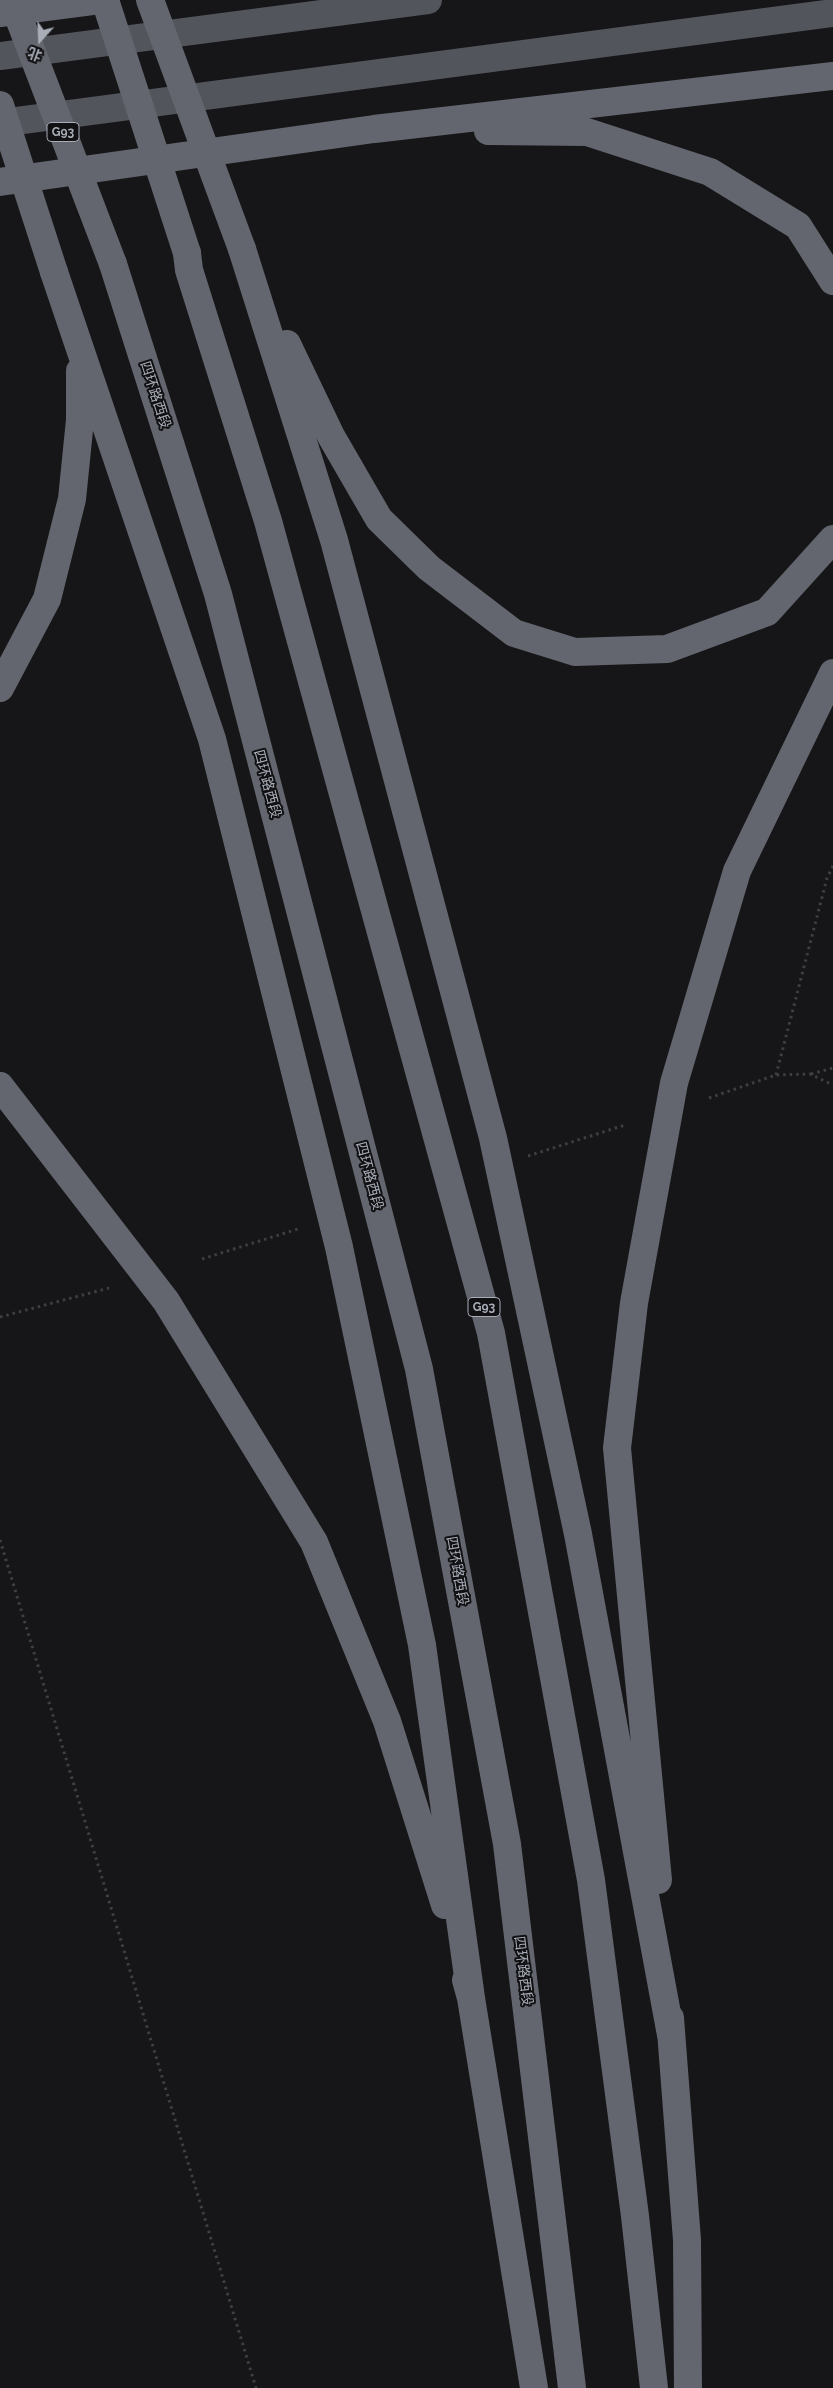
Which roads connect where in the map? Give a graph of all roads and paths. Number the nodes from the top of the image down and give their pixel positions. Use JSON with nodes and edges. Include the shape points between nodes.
{"nodes":[{"id":1,"x":12,"y":0,"type":"edge"},
{"id":2,"x":100,"y":0,"type":"edge"},
{"id":3,"x":105,"y":0,"type":"edge"},
{"id":4,"x":150,"y":0,"type":"edge"},
{"id":5,"x":428,"y":0,"type":"edge"},
{"id":6,"x":0,"y":13,"type":"edge"},
{"id":7,"x":833,"y":13,"type":"edge"},
{"id":8,"x":0,"y":56,"type":"edge"},
{"id":9,"x":833,"y":76,"type":"edge"},
{"id":10,"x":0,"y":105,"type":"edge"},
{"id":11,"x":0,"y":122,"type":"edge"},
{"id":12,"x":374,"y":129,"type":"junction"},
{"id":13,"x":0,"y":182,"type":"edge"},
{"id":14,"x":242,"y":249,"type":"junction"},
{"id":15,"x":833,"y":281,"type":"edge"},
{"id":16,"x":80,"y":350,"type":"junction"},
{"id":17,"x":833,"y":539,"type":"edge"},
{"id":18,"x":833,"y":673,"type":"edge"},
{"id":19,"x":0,"y":688,"type":"edge"},
{"id":20,"x":833,"y":866,"type":"edge"},
{"id":21,"x":833,"y":1068,"type":"edge"},
{"id":22,"x":810,"y":1074,"type":"junction"},
{"id":23,"x":776,"y":1075,"type":"junction"},
{"id":24,"x":833,"y":1085,"type":"edge"},
{"id":25,"x":0,"y":1086,"type":"edge"},
{"id":26,"x":710,"y":1098,"type":"dead end"},
{"id":27,"x":625,"y":1125,"type":"dead end"},
{"id":28,"x":525,"y":1157,"type":"dead end"},
{"id":29,"x":300,"y":1228,"type":"dead end"},
{"id":30,"x":202,"y":1259,"type":"dead end"},
{"id":31,"x":109,"y":1288,"type":"dead end"},
{"id":32,"x":0,"y":1317,"type":"edge"},
{"id":33,"x":0,"y":1540,"type":"edge"},
{"id":34,"x":471,"y":1998,"type":"junction"},
{"id":35,"x":671,"y":2035,"type":"junction"},
{"id":36,"x":256,"y":2388,"type":"edge"},
{"id":37,"x":534,"y":2388,"type":"edge"},
{"id":38,"x":572,"y":2388,"type":"edge"},
{"id":39,"x":654,"y":2388,"type":"edge"},
{"id":40,"x":688,"y":2388,"type":"edge"}],
"edges":[{"from":1,"to":38,"type":"highway","name":"四环路西段","number":"G93","bridge":true,"via":[[113,264],[218,594],[420,1369],[507,1844]]},
{"from":2,"to":6,"type":"highway"},
{"from":3,"to":39,"type":"highway","number":"G93","bridge":true,"via":[[187,253],[189,270],[268,521],[491,1333],[591,1880]]},
{"from":4,"to":14,"type":"highway","bridge":true},
{"from":5,"to":8,"type":"main road"},
{"from":7,"to":11,"type":"main road"},
{"from":9,"to":12,"type":"highway"},
{"from":10,"to":16,"type":"highway","bridge":true},
{"from":12,"to":13,"type":"highway"},
{"from":12,"to":15,"type":"highway","via":[[587,132],[710,172],[798,226]]},
{"from":14,"to":17,"type":"highway","via":[[331,436],[379,519],[428,568],[514,632],[574,652],[667,649],[767,612]]},
{"from":14,"to":35,"type":"highway","via":[[334,540],[493,1138],[578,1534]]},
{"from":16,"to":19,"type":"highway","via":[[80,420],[72,499],[47,599]]},
{"from":16,"to":34,"type":"highway","via":[[212,739],[339,1248],[422,1645]]},
{"from":18,"to":35,"type":"highway","via":[[737,871],[674,1083],[634,1303],[617,1448],[646,1734]]},
{"from":20,"to":23,"type":"path","via":[[827,878]]},
{"from":21,"to":22,"type":"path"},
{"from":22,"to":23,"type":"path"},
{"from":22,"to":24,"type":"path"},
{"from":23,"to":26,"type":"path"},
{"from":25,"to":34,"type":"highway","via":[[166,1301],[314,1542],[387,1721]]},
{"from":27,"to":28,"type":"path"},
{"from":29,"to":30,"type":"path"},
{"from":31,"to":32,"type":"path"},
{"from":33,"to":36,"type":"path"},
{"from":34,"to":37,"type":"highway"},
{"from":35,"to":40,"type":"highway","via":[[687,2240]]}]}
